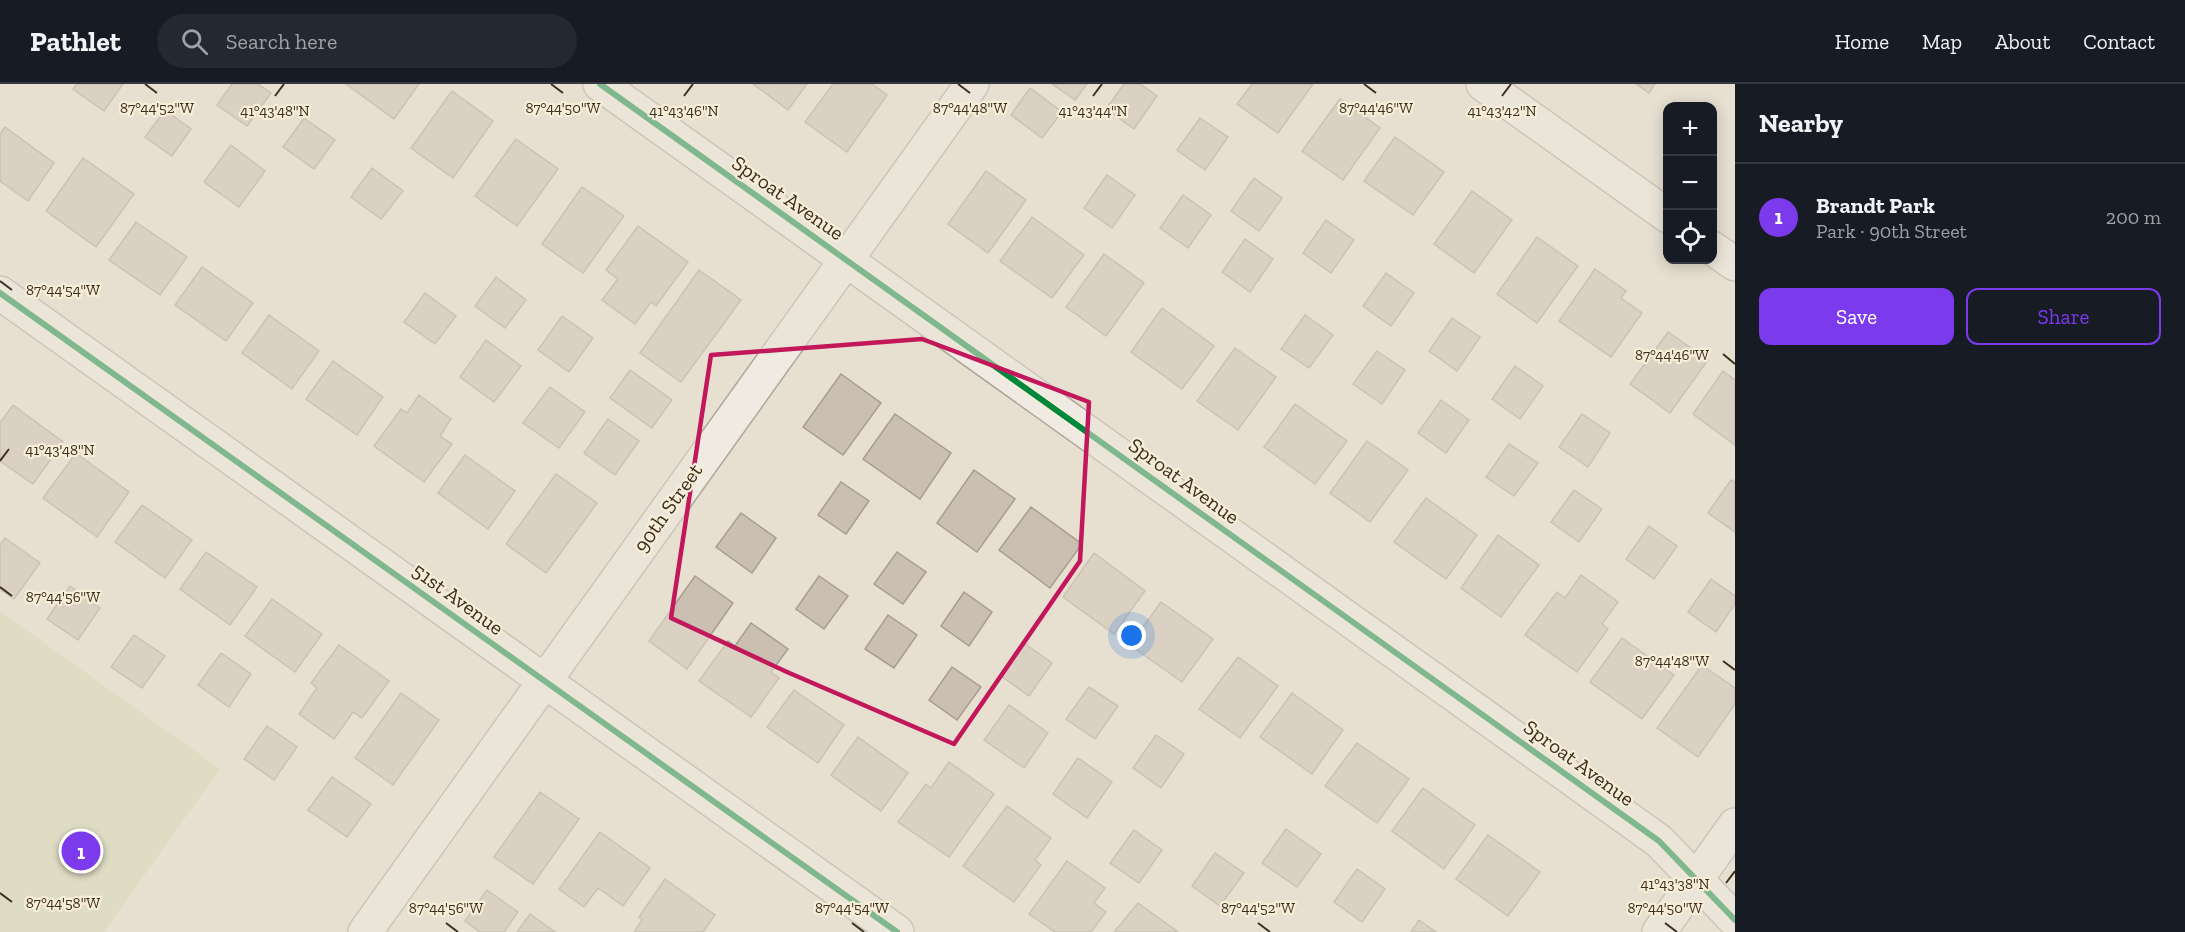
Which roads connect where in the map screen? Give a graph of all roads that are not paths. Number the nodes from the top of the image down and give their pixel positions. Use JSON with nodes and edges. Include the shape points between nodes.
{"nodes":[{"id":1,"x":600,"y":84,"type":"edge"},
{"id":2,"x":972,"y":84,"type":"edge"},
{"id":3,"x":1483,"y":84,"type":"edge"},
{"id":4,"x":1663,"y":212,"type":"edge"},
{"id":5,"x":1717,"y":251,"type":"edge"},
{"id":6,"x":845,"y":259,"type":"junction"},
{"id":7,"x":1735,"y":264,"type":"edge"},
{"id":8,"x":0,"y":293,"type":"edge"},
{"id":9,"x":544,"y":681,"type":"junction"},
{"id":10,"x":1735,"y":825,"type":"edge"},
{"id":11,"x":1696,"y":879,"type":"junction"},
{"id":12,"x":1735,"y":920,"type":"edge"},
{"id":13,"x":365,"y":932,"type":"edge"},
{"id":14,"x":897,"y":932,"type":"edge"},
{"id":15,"x":1659,"y":932,"type":"edge"}],
"edges":[{"from":1,"to":6,"type":"street","name":"Sproat Avenue"},
{"from":2,"to":6,"type":"street","name":"90th Street"},
{"from":3,"to":4,"type":"street"},
{"from":5,"to":7,"type":"street"},
{"from":6,"to":9,"type":"street","name":"90th Street"},
{"from":6,"to":11,"type":"street","name":"Sproat Avenue","via":[[1659,841]]},
{"from":8,"to":9,"type":"street","name":"51st Avenue"},
{"from":9,"to":13,"type":"street","name":"90th Street"},
{"from":9,"to":14,"type":"street","name":"51st Avenue"},
{"from":10,"to":11,"type":"street"},
{"from":11,"to":12,"type":"street","name":"Sproat Avenue"},
{"from":11,"to":15,"type":"street"}]}
